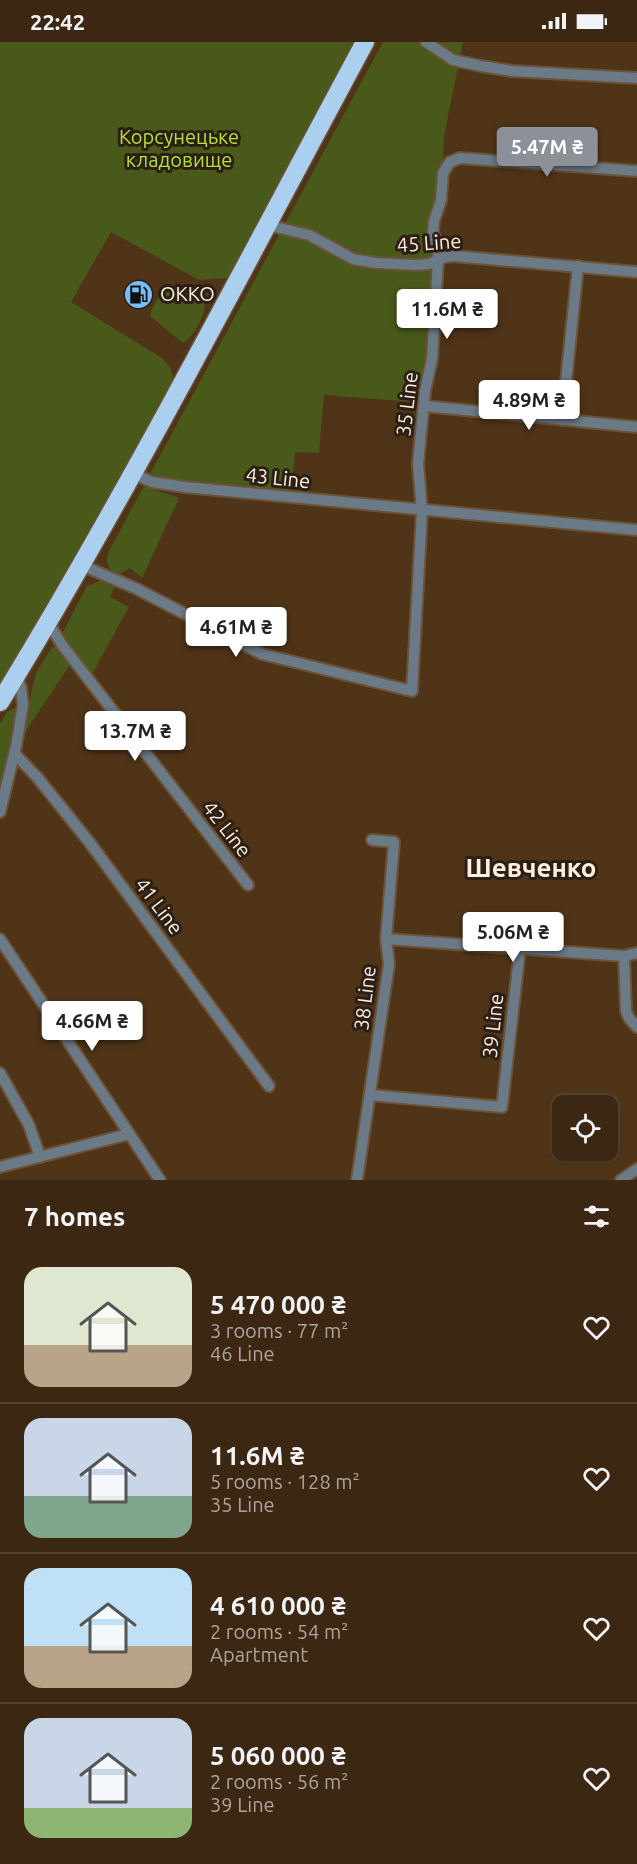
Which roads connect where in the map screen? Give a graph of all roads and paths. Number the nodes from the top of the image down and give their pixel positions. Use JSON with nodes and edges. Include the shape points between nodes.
{"nodes":[{"id":1,"x":365,"y":42,"type":"edge"},
{"id":2,"x":426,"y":42,"type":"edge"},
{"id":3,"x":637,"y":78,"type":"edge"},
{"id":4,"x":637,"y":171,"type":"edge"},
{"id":5,"x":267,"y":225,"type":"junction"},
{"id":6,"x":438,"y":261,"type":"junction"},
{"id":7,"x":579,"y":266,"type":"junction"},
{"id":8,"x":637,"y":272,"type":"edge"},
{"id":9,"x":424,"y":406,"type":"junction"},
{"id":10,"x":562,"y":420,"type":"junction"},
{"id":11,"x":637,"y":427,"type":"edge"},
{"id":12,"x":132,"y":473,"type":"junction"},
{"id":13,"x":422,"y":511,"type":"junction"},
{"id":14,"x":637,"y":530,"type":"edge"},
{"id":15,"x":81,"y":565,"type":"junction"},
{"id":16,"x":48,"y":622,"type":"junction"},
{"id":17,"x":16,"y":676,"type":"junction"},
{"id":18,"x":0,"y":702,"type":"edge"},
{"id":19,"x":14,"y":753,"type":"junction"},
{"id":20,"x":0,"y":812,"type":"edge"},
{"id":21,"x":372,"y":840,"type":"dead end"},
{"id":22,"x":248,"y":885,"type":"dead end"},
{"id":23,"x":0,"y":939,"type":"edge"},
{"id":24,"x":386,"y":939,"type":"junction"},
{"id":25,"x":519,"y":949,"type":"junction"},
{"id":26,"x":637,"y":952,"type":"edge"},
{"id":27,"x":624,"y":956,"type":"junction"},
{"id":28,"x":637,"y":1027,"type":"edge"},
{"id":29,"x":0,"y":1073,"type":"edge"},
{"id":30,"x":269,"y":1086,"type":"dead end"},
{"id":31,"x":370,"y":1095,"type":"junction"},
{"id":32,"x":129,"y":1134,"type":"junction"},
{"id":33,"x":40,"y":1157,"type":"junction"},
{"id":34,"x":0,"y":1167,"type":"edge"},
{"id":35,"x":637,"y":1169,"type":"edge"},
{"id":36,"x":160,"y":1180,"type":"edge"},
{"id":37,"x":357,"y":1180,"type":"edge"},
{"id":38,"x":621,"y":1180,"type":"edge"}],
"edges":[{"from":1,"to":5,"type":"highway"},
{"from":2,"to":3,"type":"street","via":[[453,60],[481,66]]},
{"from":4,"to":6,"type":"street","name":"35 Line","via":[[460,158],[450,162],[434,221]]},
{"from":5,"to":6,"type":"street","name":"45 Line","via":[[309,236],[364,261],[416,265]]},
{"from":5,"to":12,"type":"highway"},
{"from":6,"to":7,"type":"street","name":"45 Line","via":[[454,256]]},
{"from":6,"to":9,"type":"street","name":"35 Line","via":[[432,359]]},
{"from":7,"to":8,"type":"street","name":"45 Line"},
{"from":7,"to":10,"type":"street"},
{"from":9,"to":10,"type":"street"},
{"from":9,"to":13,"type":"street","name":"35 Line","via":[[418,464]]},
{"from":10,"to":11,"type":"street"},
{"from":12,"to":13,"type":"street","name":"43 Line","via":[[152,482],[185,487]]},
{"from":12,"to":15,"type":"highway"},
{"from":13,"to":14,"type":"street","name":"43 Line"},
{"from":13,"to":15,"type":"street","via":[[412,691],[262,654],[137,589]]},
{"from":15,"to":16,"type":"highway"},
{"from":16,"to":17,"type":"highway"},
{"from":16,"to":22,"type":"street","name":"42 Line"},
{"from":17,"to":18,"type":"highway"},
{"from":17,"to":19,"type":"street","via":[[23,696]]},
{"from":19,"to":20,"type":"street"},
{"from":19,"to":30,"type":"street","name":"41 Line","via":[[90,843]]},
{"from":21,"to":24,"type":"street","name":"38 Line","via":[[394,842]]},
{"from":23,"to":32,"type":"street"},
{"from":24,"to":25,"type":"street"},
{"from":24,"to":31,"type":"street","name":"38 Line","via":[[389,964]]},
{"from":25,"to":27,"type":"street"},
{"from":25,"to":31,"type":"street","name":"39 Line","via":[[502,1107]]},
{"from":26,"to":27,"type":"street"},
{"from":27,"to":28,"type":"street","via":[[626,1011]]},
{"from":29,"to":33,"type":"street","via":[[29,1125]]},
{"from":31,"to":37,"type":"street","name":"38 Line"},
{"from":32,"to":33,"type":"street"},
{"from":32,"to":36,"type":"street"},
{"from":33,"to":34,"type":"street"},
{"from":35,"to":38,"type":"street"}]}
